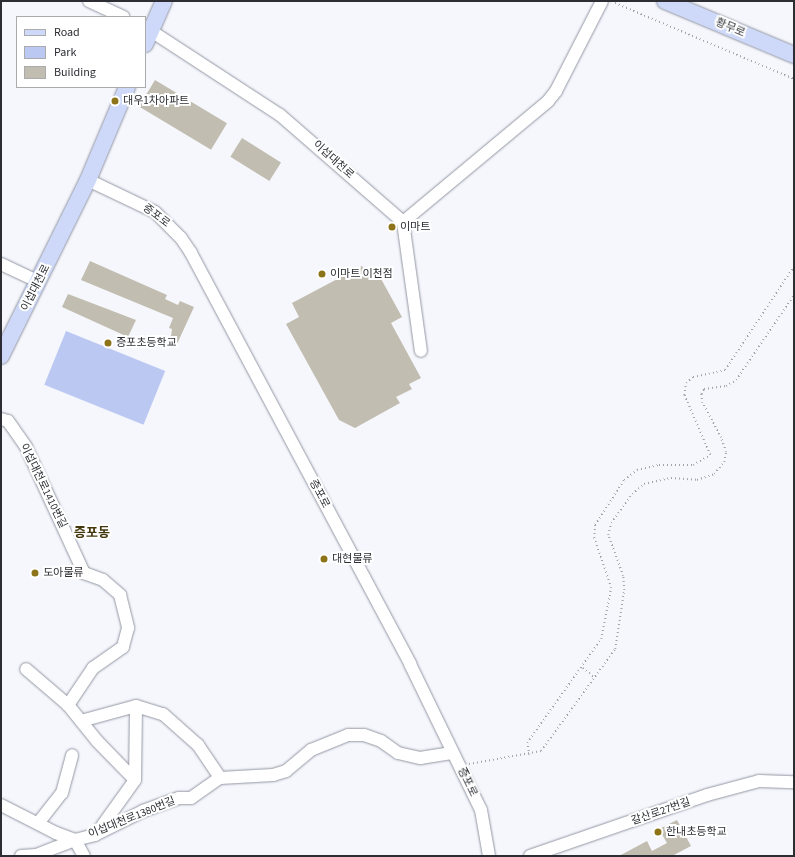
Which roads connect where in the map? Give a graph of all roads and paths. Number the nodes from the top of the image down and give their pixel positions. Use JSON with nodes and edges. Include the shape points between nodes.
{"nodes":[{"id":1,"x":89,"y":1,"type":"edge"},
{"id":2,"x":164,"y":1,"type":"edge"},
{"id":3,"x":602,"y":1,"type":"edge"},
{"id":4,"x":665,"y":1,"type":"edge"},
{"id":5,"x":615,"y":3,"type":"dead end"},
{"id":6,"x":122,"y":16,"type":"edge"},
{"id":7,"x":148,"y":28,"type":"edge"},
{"id":8,"x":146,"y":39,"type":"edge"},
{"id":9,"x":794,"y":55,"type":"edge"},
{"id":10,"x":794,"y":79,"type":"edge"},
{"id":11,"x":127,"y":88,"type":"edge"},
{"id":12,"x":88,"y":180,"type":"junction"},
{"id":13,"x":403,"y":222,"type":"junction"},
{"id":14,"x":1,"y":264,"type":"edge"},
{"id":15,"x":794,"y":266,"type":"edge"},
{"id":16,"x":39,"y":282,"type":"junction"},
{"id":17,"x":794,"y":295,"type":"edge"},
{"id":18,"x":421,"y":351,"type":"dead end"},
{"id":19,"x":1,"y":356,"type":"edge"},
{"id":20,"x":1,"y":418,"type":"edge"},
{"id":21,"x":583,"y":668,"type":"junction"},
{"id":22,"x":26,"y":669,"type":"dead end"},
{"id":23,"x":594,"y":677,"type":"junction"},
{"id":24,"x":68,"y":705,"type":"junction"},
{"id":25,"x":136,"y":706,"type":"junction"},
{"id":26,"x":81,"y":721,"type":"junction"},
{"id":27,"x":452,"y":752,"type":"junction"},
{"id":28,"x":529,"y":755,"type":"junction"},
{"id":29,"x":72,"y":756,"type":"dead end"},
{"id":30,"x":460,"y":766,"type":"junction"},
{"id":31,"x":220,"y":778,"type":"junction"},
{"id":32,"x":135,"y":780,"type":"junction"},
{"id":33,"x":794,"y":782,"type":"edge"},
{"id":34,"x":1,"y":805,"type":"edge"},
{"id":35,"x":39,"y":822,"type":"junction"},
{"id":36,"x":95,"y":835,"type":"junction"},
{"id":37,"x":75,"y":840,"type":"junction"},
{"id":38,"x":21,"y":856,"type":"edge"},
{"id":39,"x":84,"y":856,"type":"edge"},
{"id":40,"x":489,"y":856,"type":"edge"},
{"id":41,"x":530,"y":856,"type":"edge"}],
"edges":[{"from":1,"to":6,"type":"street"},
{"from":2,"to":7,"type":"main road"},
{"from":3,"to":13,"type":"street","via":[[556,91],[548,101]]},
{"from":4,"to":9,"type":"main road","name":"황무로"},
{"from":5,"to":10,"type":"path"},
{"from":7,"to":8,"type":"main road"},
{"from":7,"to":13,"type":"street","name":"이섭대천로","via":[[280,115]]},
{"from":11,"to":12,"type":"main road","name":"이섭대천로"},
{"from":12,"to":16,"type":"main road","name":"이섭대천로"},
{"from":12,"to":27,"type":"street","name":"증포로","via":[[155,212],[191,252],[410,664]]},
{"from":13,"to":18,"type":"street"},
{"from":14,"to":16,"type":"street"},
{"from":15,"to":21,"type":"path","via":[[725,370],[693,377],[686,383],[684,395],[710,455],[693,465],[659,465],[638,470],[624,480],[596,525],[594,538],[611,588],[601,639]]},
{"from":16,"to":19,"type":"main road","name":"이섭대천로"},
{"from":17,"to":23,"type":"path","via":[[736,380],[726,386],[704,389],[701,394],[702,403],[726,452],[724,462],[714,474],[697,480],[671,478],[644,484],[632,494],[611,524],[608,535],[624,583],[618,619],[619,638],[615,649]]},
{"from":20,"to":24,"type":"street","name":"이섭대천로1410번길","via":[[8,421],[26,447],[84,573],[103,580],[120,595],[128,628],[123,647],[94,668]]},
{"from":21,"to":23,"type":"path"},
{"from":21,"to":28,"type":"path","via":[[528,743]]},
{"from":22,"to":24,"type":"street"},
{"from":23,"to":28,"type":"path","via":[[541,751]]},
{"from":24,"to":26,"type":"street"},
{"from":25,"to":26,"type":"street"},
{"from":25,"to":31,"type":"street","via":[[163,714],[198,744]]},
{"from":25,"to":32,"type":"street"},
{"from":26,"to":32,"type":"street"},
{"from":27,"to":30,"type":"street","name":"증포로"},
{"from":27,"to":31,"type":"street","via":[[420,758],[398,753],[381,741],[364,735],[348,735],[311,750],[286,771],[273,775]]},
{"from":28,"to":30,"type":"path"},
{"from":29,"to":35,"type":"street","via":[[62,793]]},
{"from":30,"to":40,"type":"street","name":"증포로","via":[[481,810]]},
{"from":31,"to":36,"type":"street","name":"이섭대천로1380번길","via":[[191,798],[179,798],[143,811]]},
{"from":32,"to":36,"type":"street"},
{"from":33,"to":41,"type":"street","name":"갈산로27번길","via":[[759,781],[707,795]]},
{"from":34,"to":35,"type":"street","name":"이섭대천로1380번길"},
{"from":35,"to":37,"type":"street","name":"이섭대천로1380번길","via":[[56,833]]},
{"from":36,"to":37,"type":"street","name":"이섭대천로1380번길"},
{"from":37,"to":38,"type":"street","name":"이섭대천로1380번길","via":[[36,855]]},
{"from":37,"to":39,"type":"street"}]}
